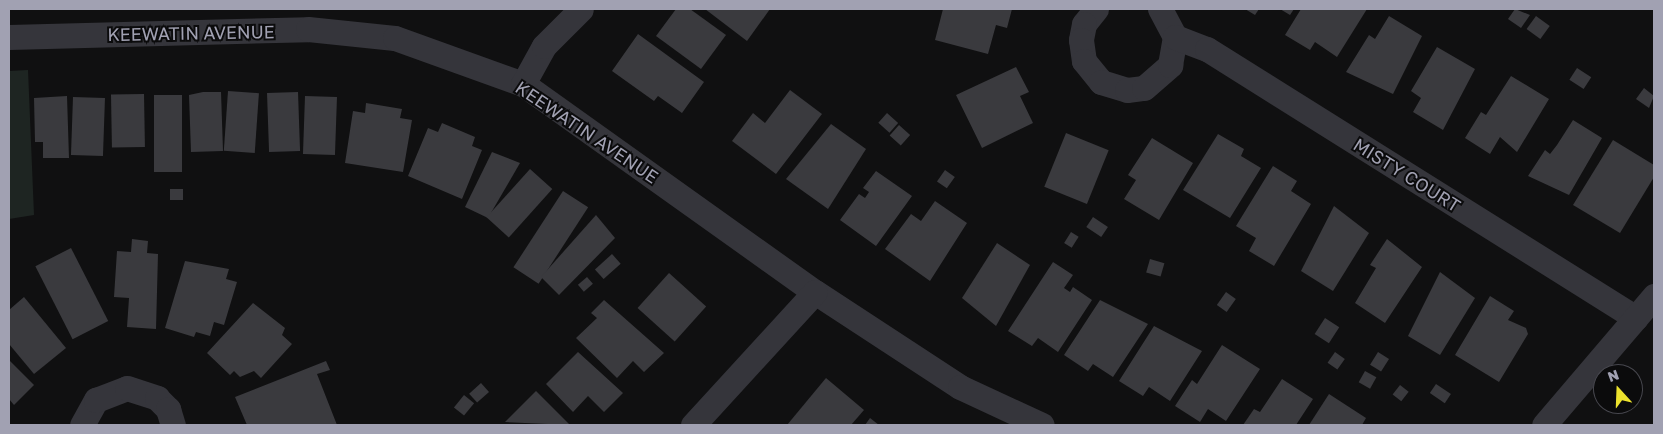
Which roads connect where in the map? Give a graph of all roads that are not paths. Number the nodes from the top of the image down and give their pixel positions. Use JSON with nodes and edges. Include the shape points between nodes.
{"nodes":[{"id":1,"x":581,"y":9,"type":"edge"},
{"id":2,"x":1096,"y":9,"type":"edge"},
{"id":3,"x":1160,"y":9,"type":"edge"},
{"id":4,"x":9,"y":37,"type":"edge"},
{"id":5,"x":1175,"y":37,"type":"junction"},
{"id":6,"x":523,"y":84,"type":"junction"},
{"id":7,"x":815,"y":292,"type":"junction"},
{"id":8,"x":1654,"y":296,"type":"edge"},
{"id":9,"x":1636,"y":318,"type":"junction"},
{"id":10,"x":82,"y":425,"type":"edge"},
{"id":11,"x":173,"y":425,"type":"edge"},
{"id":12,"x":693,"y":425,"type":"edge"},
{"id":13,"x":1042,"y":425,"type":"edge"},
{"id":14,"x":1544,"y":425,"type":"edge"}],
"edges":[{"from":1,"to":6,"type":"street","via":[[544,46]]},
{"from":2,"to":5,"type":"street","via":[[1084,24],[1081,40],[1084,61],[1111,87],[1144,88],[1160,78],[1170,65]]},
{"from":3,"to":5,"type":"street"},
{"from":4,"to":6,"type":"street","name":"KEEWATIN AVENUE","via":[[308,30],[395,38]]},
{"from":5,"to":9,"type":"street","name":"MISTY COURT","via":[[1207,49]]},
{"from":6,"to":7,"type":"street","name":"KEEWATIN AVENUE"},
{"from":7,"to":12,"type":"street"},
{"from":7,"to":13,"type":"street","name":"KEEWATIN AVENUE","via":[[960,387]]},
{"from":8,"to":9,"type":"street"},
{"from":9,"to":14,"type":"street"},
{"from":10,"to":11,"type":"street","via":[[96,400],[127,388],[157,398],[168,410]]}]}
